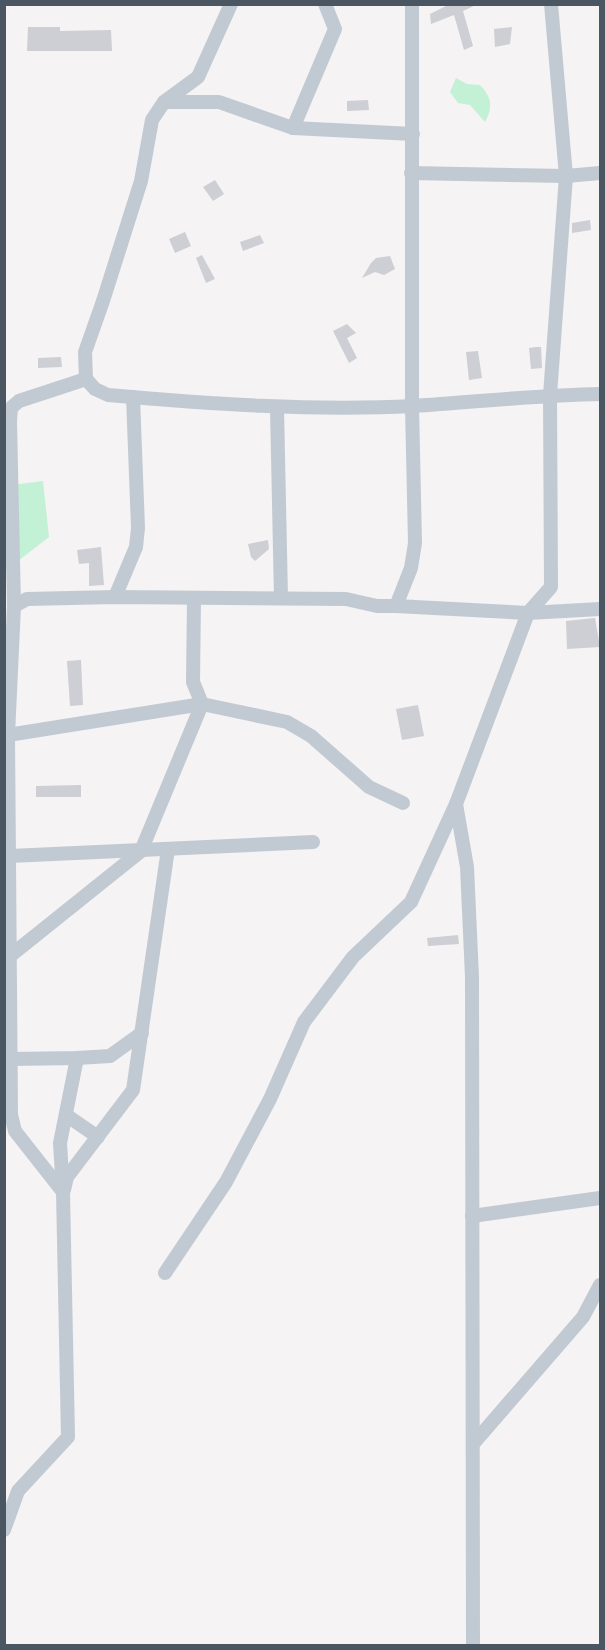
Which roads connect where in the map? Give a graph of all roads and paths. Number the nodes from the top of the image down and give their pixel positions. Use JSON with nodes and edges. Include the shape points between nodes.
{"nodes":[{"id":1,"x":231,"y":4,"type":"edge"},
{"id":2,"x":325,"y":4,"type":"edge"},
{"id":3,"x":412,"y":4,"type":"edge"},
{"id":4,"x":551,"y":4,"type":"edge"},
{"id":5,"x":164,"y":102,"type":"junction"},
{"id":6,"x":293,"y":128,"type":"junction"},
{"id":7,"x":413,"y":134,"type":"junction"},
{"id":8,"x":411,"y":173,"type":"junction"},
{"id":9,"x":600,"y":173,"type":"edge"},
{"id":10,"x":566,"y":176,"type":"junction"},
{"id":11,"x":86,"y":380,"type":"junction"},
{"id":12,"x":600,"y":394,"type":"edge"},
{"id":13,"x":550,"y":395,"type":"junction"},
{"id":14,"x":133,"y":398,"type":"junction"},
{"id":15,"x":412,"y":406,"type":"junction"},
{"id":16,"x":277,"y":408,"type":"junction"},
{"id":17,"x":115,"y":597,"type":"junction"},
{"id":18,"x":194,"y":598,"type":"junction"},
{"id":19,"x":281,"y":598,"type":"junction"},
{"id":20,"x":14,"y":606,"type":"junction"},
{"id":21,"x":396,"y":606,"type":"junction"},
{"id":22,"x":600,"y":609,"type":"edge"},
{"id":23,"x":528,"y":613,"type":"junction"},
{"id":24,"x":202,"y":704,"type":"junction"},
{"id":25,"x":8,"y":735,"type":"junction"},
{"id":26,"x":403,"y":803,"type":"dead end"},
{"id":27,"x":456,"y":804,"type":"junction"},
{"id":28,"x":313,"y":842,"type":"dead end"},
{"id":29,"x":168,"y":849,"type":"junction"},
{"id":30,"x":141,"y":851,"type":"junction"},
{"id":31,"x":10,"y":856,"type":"junction"},
{"id":32,"x":10,"y":956,"type":"junction"},
{"id":33,"x":142,"y":1033,"type":"junction"},
{"id":34,"x":77,"y":1058,"type":"junction"},
{"id":35,"x":11,"y":1059,"type":"junction"},
{"id":36,"x":66,"y":1115,"type":"junction"},
{"id":37,"x":98,"y":1137,"type":"junction"},
{"id":38,"x":63,"y":1192,"type":"junction"},
{"id":39,"x":600,"y":1198,"type":"edge"},
{"id":40,"x":472,"y":1216,"type":"junction"},
{"id":41,"x":165,"y":1273,"type":"dead end"},
{"id":42,"x":600,"y":1285,"type":"edge"},
{"id":43,"x":472,"y":1443,"type":"junction"},
{"id":44,"x":4,"y":1530,"type":"edge"},
{"id":45,"x":473,"y":1646,"type":"edge"}],
"edges":[{"from":1,"to":5,"type":"street","via":[[198,77]]},
{"from":2,"to":6,"type":"street","via":[[335,29]]},
{"from":3,"to":7,"type":"street"},
{"from":4,"to":10,"type":"street"},
{"from":5,"to":6,"type":"street","via":[[219,102]]},
{"from":5,"to":11,"type":"street","via":[[152,120],[141,182],[85,352]]},
{"from":6,"to":7,"type":"street"},
{"from":7,"to":8,"type":"street"},
{"from":8,"to":10,"type":"street"},
{"from":8,"to":15,"type":"street"},
{"from":9,"to":10,"type":"street"},
{"from":10,"to":13,"type":"street"},
{"from":11,"to":14,"type":"street","via":[[108,395]]},
{"from":11,"to":20,"type":"street","via":[[19,401],[11,408]]},
{"from":12,"to":13,"type":"street"},
{"from":13,"to":15,"type":"street"},
{"from":13,"to":23,"type":"street","via":[[551,587]]},
{"from":14,"to":16,"type":"street"},
{"from":14,"to":17,"type":"street","via":[[138,528],[136,547]]},
{"from":15,"to":16,"type":"street"},
{"from":15,"to":21,"type":"street","via":[[415,543],[411,568]]},
{"from":16,"to":19,"type":"street"},
{"from":17,"to":18,"type":"street"},
{"from":17,"to":20,"type":"street","via":[[27,599]]},
{"from":18,"to":19,"type":"street"},
{"from":18,"to":24,"type":"street","via":[[193,682]]},
{"from":19,"to":21,"type":"street","via":[[346,599]]},
{"from":20,"to":25,"type":"street"},
{"from":21,"to":23,"type":"street"},
{"from":22,"to":23,"type":"street"},
{"from":23,"to":27,"type":"street"},
{"from":24,"to":25,"type":"street"},
{"from":24,"to":26,"type":"street","via":[[287,722],[311,736],[369,787]]},
{"from":24,"to":30,"type":"street"},
{"from":25,"to":31,"type":"street"},
{"from":27,"to":40,"type":"street","via":[[467,867],[472,977]]},
{"from":27,"to":41,"type":"street","via":[[411,902],[353,957],[304,1022],[270,1099],[231,1172]]},
{"from":28,"to":29,"type":"street"},
{"from":29,"to":30,"type":"street"},
{"from":29,"to":33,"type":"street"},
{"from":30,"to":31,"type":"street"},
{"from":30,"to":32,"type":"street"},
{"from":31,"to":32,"type":"street"},
{"from":32,"to":35,"type":"street"},
{"from":33,"to":34,"type":"street","via":[[110,1056]]},
{"from":33,"to":37,"type":"street","via":[[133,1090]]},
{"from":34,"to":35,"type":"street"},
{"from":34,"to":36,"type":"street"},
{"from":35,"to":38,"type":"street","via":[[11,1115],[15,1131]]},
{"from":36,"to":37,"type":"street"},
{"from":36,"to":38,"type":"street","via":[[60,1143]]},
{"from":37,"to":38,"type":"street","via":[[67,1177]]},
{"from":38,"to":44,"type":"street","via":[[68,1437],[18,1491]]},
{"from":39,"to":40,"type":"street"},
{"from":40,"to":43,"type":"street"},
{"from":42,"to":43,"type":"street","via":[[583,1317]]},
{"from":43,"to":45,"type":"street"}]}
